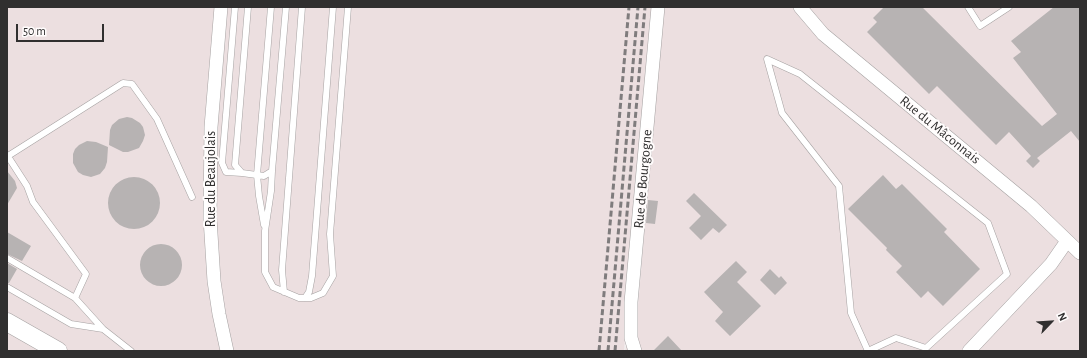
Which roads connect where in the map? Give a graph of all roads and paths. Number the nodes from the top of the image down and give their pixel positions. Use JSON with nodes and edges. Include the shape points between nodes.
{"nodes":[{"id":1,"x":221,"y":7,"type":"edge"},
{"id":2,"x":236,"y":7,"type":"edge"},
{"id":3,"x":248,"y":7,"type":"edge"},
{"id":4,"x":271,"y":7,"type":"edge"},
{"id":5,"x":286,"y":7,"type":"edge"},
{"id":6,"x":302,"y":7,"type":"edge"},
{"id":7,"x":333,"y":7,"type":"edge"},
{"id":8,"x":348,"y":7,"type":"edge"},
{"id":9,"x":658,"y":7,"type":"edge"},
{"id":10,"x":968,"y":7,"type":"edge"},
{"id":11,"x":1009,"y":7,"type":"edge"},
{"id":12,"x":804,"y":8,"type":"edge"},
{"id":13,"x":8,"y":159,"type":"edge"},
{"id":14,"x":272,"y":170,"type":"junction"},
{"id":15,"x":242,"y":173,"type":"junction"},
{"id":16,"x":258,"y":175,"type":"junction"},
{"id":17,"x":192,"y":197,"type":"dead end"},
{"id":18,"x":265,"y":231,"type":"junction"},
{"id":19,"x":1067,"y":241,"type":"junction"},
{"id":20,"x":1080,"y":253,"type":"edge"},
{"id":21,"x":7,"y":258,"type":"edge"},
{"id":22,"x":7,"y":287,"type":"edge"},
{"id":23,"x":284,"y":292,"type":"junction"},
{"id":24,"x":75,"y":298,"type":"junction"},
{"id":25,"x":306,"y":298,"type":"junction"},
{"id":26,"x":7,"y":322,"type":"edge"},
{"id":27,"x":104,"y":329,"type":"junction"},
{"id":28,"x":58,"y":351,"type":"edge"},
{"id":29,"x":131,"y":351,"type":"edge"},
{"id":30,"x":227,"y":351,"type":"edge"},
{"id":31,"x":635,"y":351,"type":"edge"},
{"id":32,"x":868,"y":351,"type":"edge"},
{"id":33,"x":969,"y":351,"type":"edge"}],
"edges":[{"from":1,"to":30,"type":"street","name":"Rue du Beaujolais","via":[[211,127],[210,218],[214,281]]},
{"from":2,"to":15,"type":"lane","via":[[222,163],[226,172]]},
{"from":3,"to":15,"type":"lane","via":[[235,165]]},
{"from":4,"to":16,"type":"lane"},
{"from":5,"to":14,"type":"lane"},
{"from":6,"to":23,"type":"lane","via":[[282,270]]},
{"from":7,"to":25,"type":"lane","via":[[312,276]]},
{"from":8,"to":25,"type":"lane","via":[[330,234],[333,276],[323,293]]},
{"from":9,"to":31,"type":"street","name":"Rue de Bourgogne","via":[[631,302],[631,338]]},
{"from":10,"to":11,"type":"lane","via":[[980,26]]},
{"from":12,"to":19,"type":"street","name":"Rue du Mâconnais","via":[[824,34],[1019,196]]},
{"from":13,"to":17,"type":"lane","via":[[123,83],[132,84],[157,119]]},
{"from":13,"to":24,"type":"lane","via":[[27,186],[33,202],[86,274]]},
{"from":14,"to":16,"type":"lane","via":[[264,176]]},
{"from":14,"to":18,"type":"lane"},
{"from":15,"to":16,"type":"lane"},
{"from":16,"to":18,"type":"lane"},
{"from":18,"to":23,"type":"lane","via":[[265,272],[273,287]]},
{"from":19,"to":20,"type":"street","name":"Rue du Mâconnais"},
{"from":19,"to":33,"type":"street","via":[[1052,264]]},
{"from":21,"to":24,"type":"lane"},
{"from":22,"to":27,"type":"lane","via":[[71,324]]},
{"from":23,"to":25,"type":"lane"},
{"from":24,"to":27,"type":"lane"},
{"from":26,"to":28,"type":"main road"},
{"from":27,"to":29,"type":"lane"},
{"from":32,"to":32,"type":"lane","via":[[896,338],[926,348],[1008,274],[988,223],[800,74],[768,59],[782,113],[839,186],[851,313]]}]}
